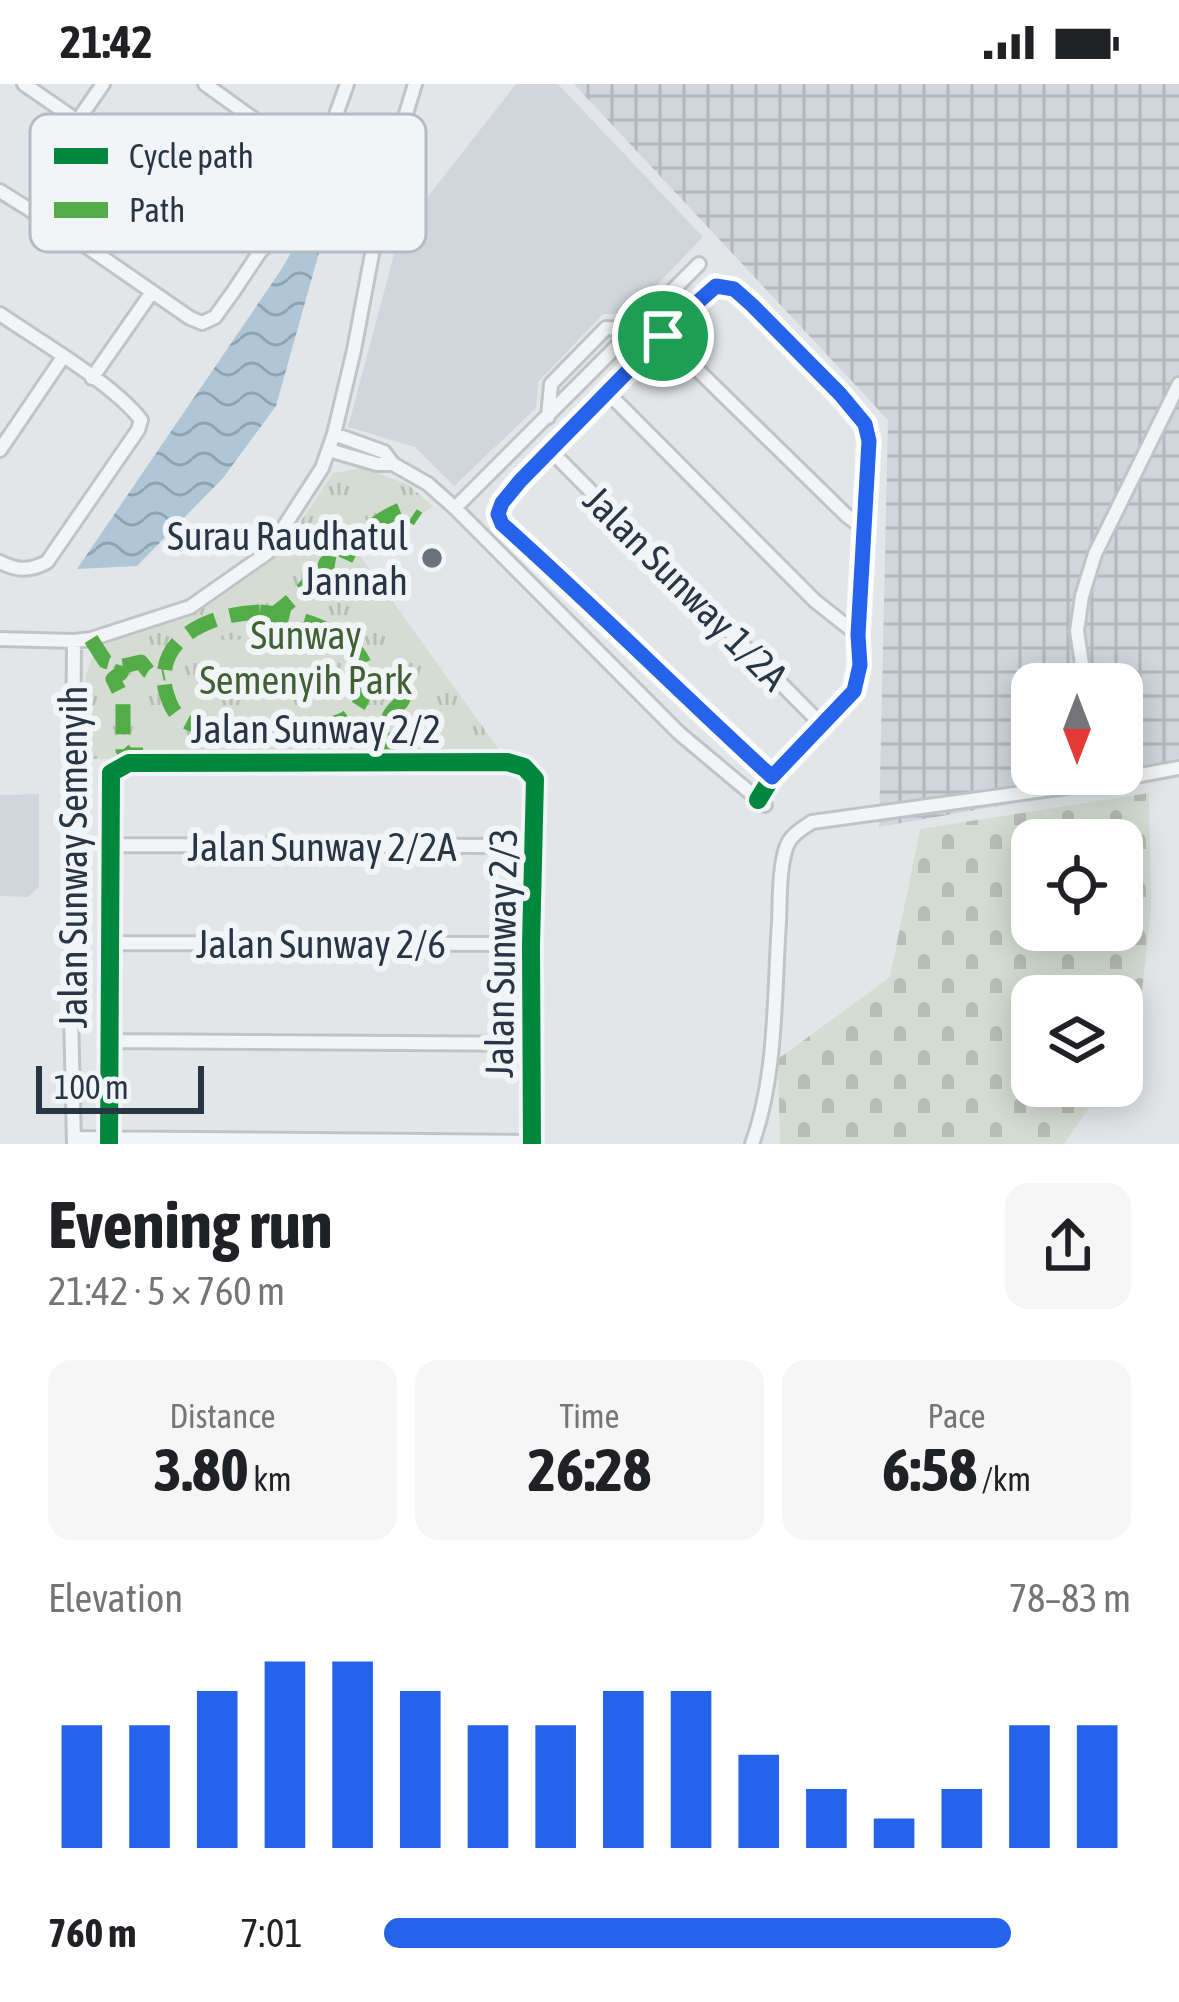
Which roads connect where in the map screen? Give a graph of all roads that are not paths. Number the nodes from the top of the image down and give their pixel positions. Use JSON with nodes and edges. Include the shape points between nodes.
{"nodes":[{"id":1,"x":23,"y":84,"type":"edge"},
{"id":2,"x":103,"y":84,"type":"edge"},
{"id":3,"x":205,"y":84,"type":"edge"},
{"id":4,"x":347,"y":84,"type":"edge"},
{"id":5,"x":415,"y":84,"type":"edge"},
{"id":6,"x":69,"y":114,"type":"edge"},
{"id":7,"x":82,"y":114,"type":"edge"},
{"id":8,"x":247,"y":114,"type":"edge"},
{"id":9,"x":336,"y":114,"type":"edge"},
{"id":10,"x":406,"y":114,"type":"edge"},
{"id":11,"x":0,"y":191,"type":"edge"},
{"id":12,"x":30,"y":211,"type":"edge"},
{"id":13,"x":92,"y":252,"type":"edge"},
{"id":14,"x":261,"y":252,"type":"edge"},
{"id":15,"x":372,"y":252,"type":"edge"},
{"id":16,"x":699,"y":264,"type":"dead end"},
{"id":17,"x":152,"y":292,"type":"junction"},
{"id":18,"x":0,"y":314,"type":"edge"},
{"id":19,"x":636,"y":330,"type":"junction"},
{"id":20,"x":663,"y":336,"type":"junction"},
{"id":21,"x":63,"y":357,"type":"junction"},
{"id":22,"x":92,"y":378,"type":"junction"},
{"id":23,"x":1179,"y":384,"type":"edge"},
{"id":24,"x":608,"y":394,"type":"junction"},
{"id":25,"x":548,"y":418,"type":"junction"},
{"id":26,"x":334,"y":434,"type":"junction"},
{"id":27,"x":0,"y":450,"type":"edge"},
{"id":28,"x":329,"y":450,"type":"junction"},
{"id":29,"x":550,"y":451,"type":"junction"},
{"id":30,"x":393,"y":464,"type":"junction"},
{"id":31,"x":455,"y":508,"type":"junction"},
{"id":32,"x":864,"y":530,"type":"junction"},
{"id":33,"x":0,"y":562,"type":"edge"},
{"id":34,"x":858,"y":635,"type":"junction"},
{"id":35,"x":0,"y":639,"type":"edge"},
{"id":36,"x":74,"y":641,"type":"junction"},
{"id":37,"x":1081,"y":663,"type":"edge"},
{"id":38,"x":822,"y":725,"type":"junction"},
{"id":39,"x":524,"y":767,"type":"joint"},
{"id":40,"x":1179,"y":768,"type":"edge"},
{"id":41,"x":1143,"y":773,"type":"edge"},
{"id":42,"x":772,"y":777,"type":"junction"},
{"id":43,"x":1011,"y":793,"type":"edge"},
{"id":44,"x":110,"y":845,"type":"junction"},
{"id":45,"x":534,"y":846,"type":"junction"},
{"id":46,"x":111,"y":943,"type":"junction"},
{"id":47,"x":531,"y":944,"type":"junction"},
{"id":48,"x":110,"y":1041,"type":"junction"},
{"id":49,"x":532,"y":1044,"type":"junction"},
{"id":50,"x":74,"y":1141,"type":"edge"},
{"id":51,"x":109,"y":1141,"type":"edge"},
{"id":52,"x":532,"y":1143,"type":"edge"},
{"id":53,"x":752,"y":1144,"type":"edge"}],
"edges":[{"from":1,"to":6,"type":"street"},
{"from":2,"to":7,"type":"street"},
{"from":3,"to":8,"type":"street"},
{"from":4,"to":9,"type":"street"},
{"from":5,"to":10,"type":"street"},
{"from":11,"to":12,"type":"street"},
{"from":13,"to":17,"type":"street"},
{"from":14,"to":17,"type":"street","via":[[215,317],[202,323]]},
{"from":15,"to":26,"type":"street"},
{"from":16,"to":19,"type":"street"},
{"from":17,"to":22,"type":"street"},
{"from":18,"to":21,"type":"street"},
{"from":19,"to":25,"type":"street"},
{"from":19,"to":25,"type":"street","via":[[606,328],[551,384]]},
{"from":20,"to":24,"type":"street"},
{"from":20,"to":32,"type":"street"},
{"from":20,"to":32,"type":"street","via":[[716,286],[752,305],[865,424]]},
{"from":21,"to":22,"type":"street"},
{"from":21,"to":27,"type":"street"},
{"from":22,"to":33,"type":"street","via":[[134,410],[138,430],[46,562],[33,569]]},
{"from":23,"to":37,"type":"street","via":[[1095,554],[1077,631]]},
{"from":24,"to":29,"type":"street"},
{"from":24,"to":34,"type":"street"},
{"from":25,"to":31,"type":"street"},
{"from":26,"to":28,"type":"street"},
{"from":26,"to":30,"type":"street","via":[[384,452]]},
{"from":28,"to":30,"type":"street"},
{"from":28,"to":36,"type":"street","via":[[267,553],[190,607]]},
{"from":29,"to":38,"type":"street","name":"Jalan Sunway 1/2A"},
{"from":29,"to":42,"type":"street","via":[[502,503],[502,524]]},
{"from":30,"to":31,"type":"street"},
{"from":31,"to":42,"type":"street","via":[[756,799]]},
{"from":32,"to":34,"type":"street"},
{"from":34,"to":38,"type":"street","via":[[854,691]]},
{"from":35,"to":36,"type":"street"},
{"from":36,"to":50,"type":"street","name":"Jalan Sunway Semenyih"},
{"from":38,"to":42,"type":"street"},
{"from":39,"to":44,"type":"street","name":"Jalan Sunway 2/2","via":[[129,763],[111,773]]},
{"from":39,"to":45,"type":"street","name":"Jalan Sunway 2/3","via":[[535,779]]},
{"from":40,"to":41,"type":"street"},
{"from":43,"to":53,"type":"street","via":[[812,822],[794,835],[780,897],[769,1073]]},
{"from":44,"to":45,"type":"street","name":"Jalan Sunway 2/2A"},
{"from":44,"to":46,"type":"street"},
{"from":45,"to":47,"type":"street","name":"Jalan Sunway 2/3"},
{"from":46,"to":47,"type":"street","name":"Jalan Sunway 2/6"},
{"from":46,"to":48,"type":"street"},
{"from":47,"to":49,"type":"street","name":"Jalan Sunway 2/3"},
{"from":48,"to":49,"type":"street"},
{"from":48,"to":51,"type":"street"},
{"from":49,"to":52,"type":"street","name":"Jalan Sunway 2/3"},
{"from":50,"to":51,"type":"street"},
{"from":51,"to":52,"type":"street"}]}
